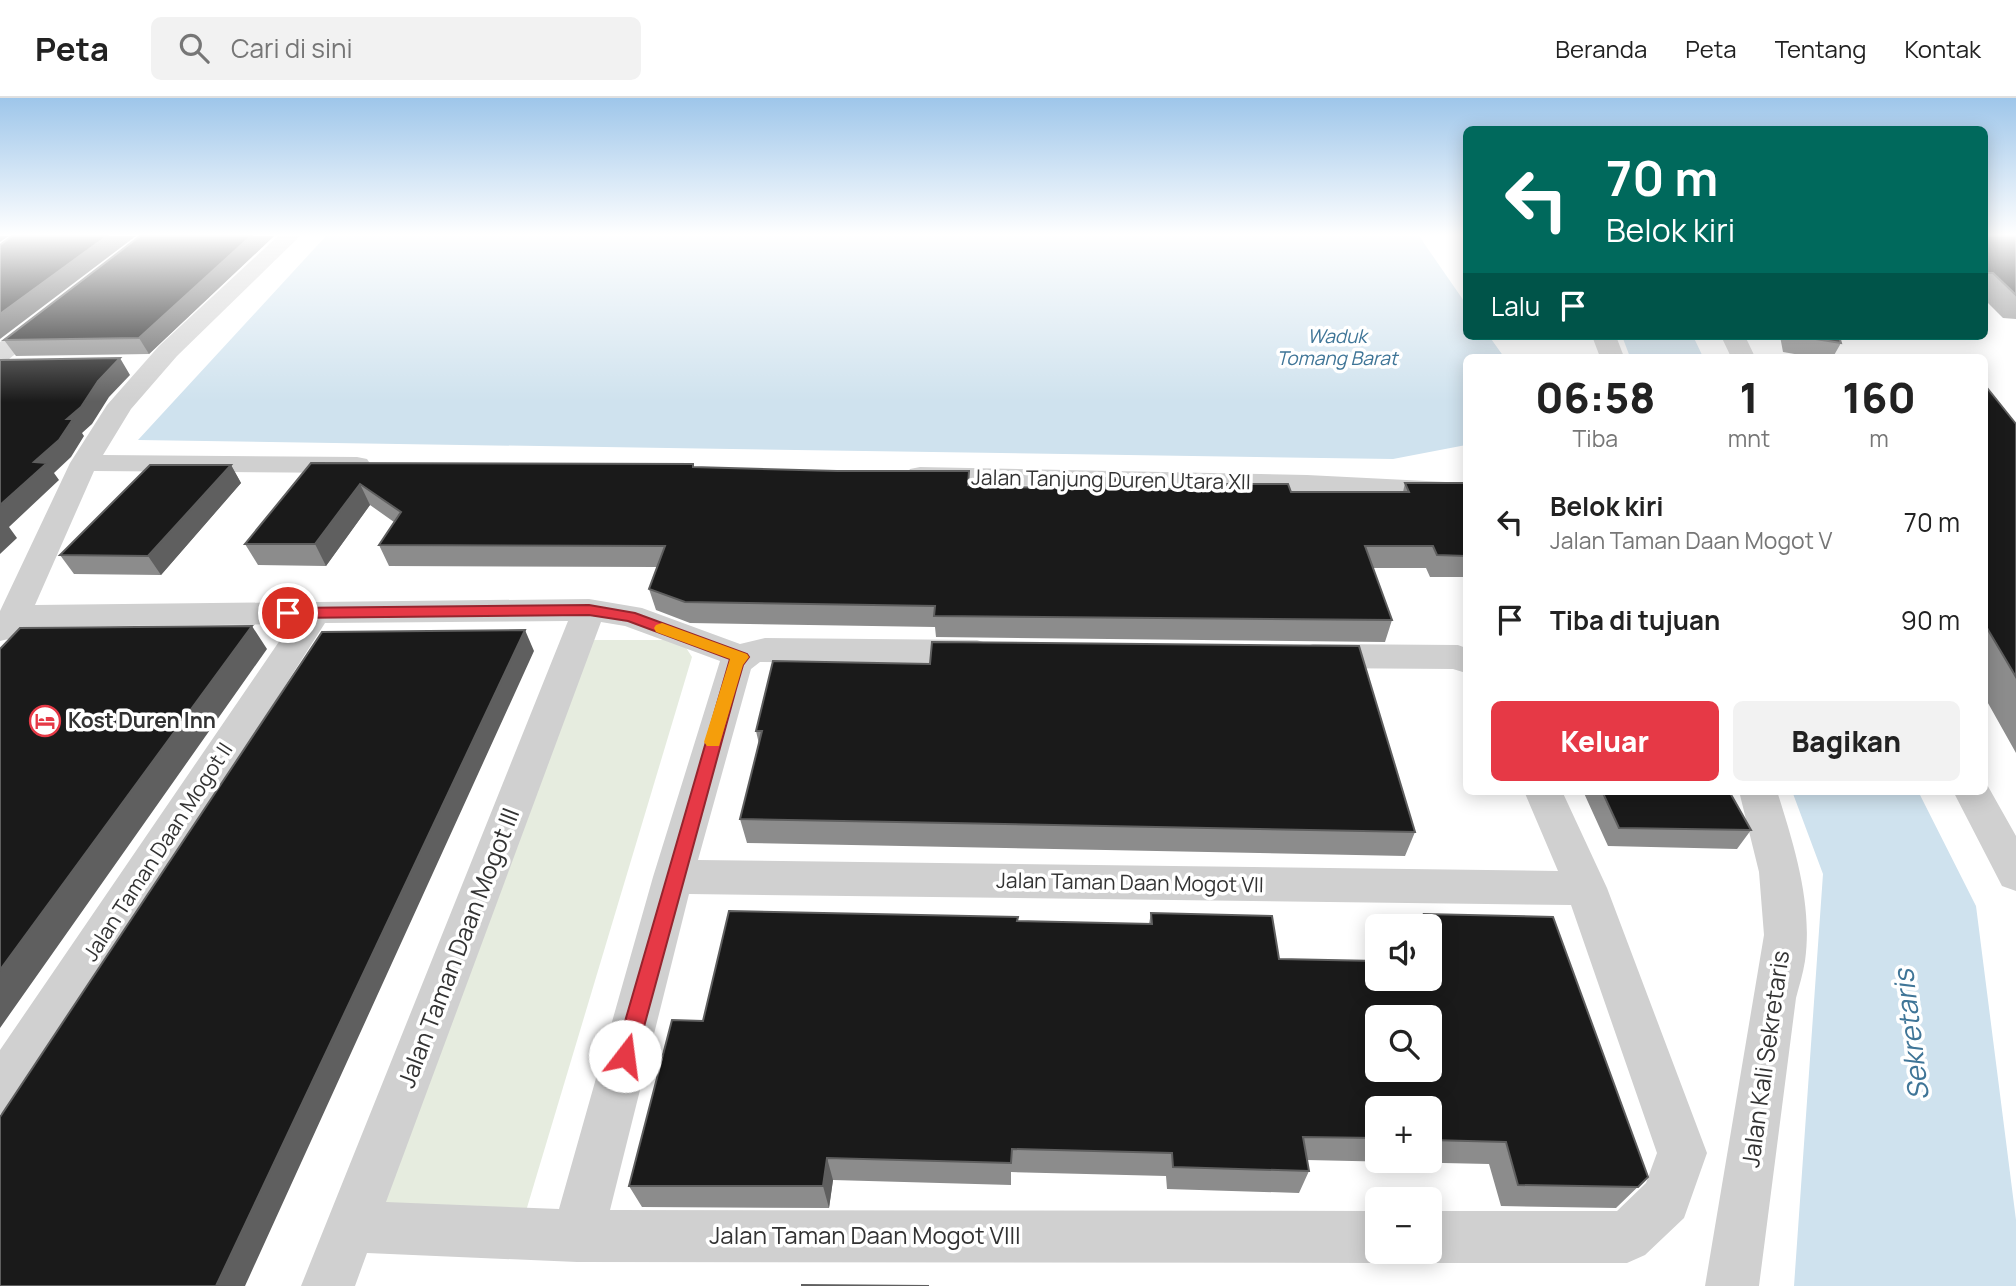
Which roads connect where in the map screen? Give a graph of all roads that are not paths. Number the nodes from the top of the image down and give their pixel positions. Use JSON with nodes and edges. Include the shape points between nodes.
{"nodes":[{"id":1,"x":226,"y":291,"type":"edge"},
{"id":2,"x":61,"y":307,"type":"edge"},
{"id":3,"x":10,"y":339,"type":"edge"},
{"id":4,"x":0,"y":354,"type":"edge"},
{"id":5,"x":26,"y":366,"type":"edge"},
{"id":6,"x":0,"y":367,"type":"edge"},
{"id":7,"x":84,"y":463,"type":"junction"},
{"id":8,"x":390,"y":466,"type":"edge"},
{"id":9,"x":896,"y":475,"type":"edge"},
{"id":10,"x":1463,"y":492,"type":"edge"},
{"id":11,"x":589,"y":610,"type":"junction"},
{"id":12,"x":315,"y":613,"type":"junction"},
{"id":13,"x":7,"y":623,"type":"edge"},
{"id":14,"x":1014,"y":652,"type":"edge"},
{"id":15,"x":746,"y":655,"type":"junction"},
{"id":16,"x":1278,"y":655,"type":"edge"},
{"id":17,"x":1462,"y":659,"type":"edge"},
{"id":18,"x":1546,"y":795,"type":"edge"},
{"id":19,"x":1759,"y":795,"type":"edge"},
{"id":20,"x":1974,"y":795,"type":"edge"},
{"id":21,"x":2016,"y":874,"type":"edge"},
{"id":22,"x":673,"y":877,"type":"junction"},
{"id":23,"x":1586,"y":888,"type":"junction"},
{"id":24,"x":0,"y":1091,"type":"edge"},
{"id":25,"x":353,"y":1226,"type":"junction"},
{"id":26,"x":577,"y":1236,"type":"junction"},
{"id":27,"x":1365,"y":1237,"type":"edge"},
{"id":28,"x":1442,"y":1237,"type":"edge"},
{"id":29,"x":328,"y":1286,"type":"edge"},
{"id":30,"x":1732,"y":1286,"type":"edge"}],
"edges":[{"from":1,"to":7,"type":"street","via":[[143,364]]},
{"from":2,"to":3,"type":"street"},
{"from":3,"to":4,"type":"street"},
{"from":5,"to":6,"type":"street"},
{"from":7,"to":8,"type":"street"},
{"from":7,"to":13,"type":"street"},
{"from":9,"to":10,"type":"street","name":"Jalan Tanjung Duren Utara XII"},
{"from":11,"to":12,"type":"street"},
{"from":11,"to":15,"type":"street","via":[[630,616]]},
{"from":11,"to":25,"type":"street","name":"Jalan Taman Daan Mogot III"},
{"from":12,"to":13,"type":"street"},
{"from":12,"to":24,"type":"street","name":"Jalan Taman Daan Mogot II"},
{"from":14,"to":15,"type":"street","via":[[765,649]]},
{"from":15,"to":22,"type":"street","via":[[736,663]]},
{"from":16,"to":17,"type":"street"},
{"from":18,"to":23,"type":"street"},
{"from":19,"to":30,"type":"street","name":"Jalan Kali Sekretaris","via":[[1775,852],[1784,956]]},
{"from":20,"to":21,"type":"street"},
{"from":22,"to":23,"type":"street","name":"Jalan Taman Daan Mogot VII"},
{"from":22,"to":26,"type":"street"},
{"from":23,"to":28,"type":"street","via":[[1682,1153],[1666,1200],[1627,1237]]},
{"from":25,"to":26,"type":"street","name":"Jalan Taman Daan Mogot VIII"},
{"from":25,"to":29,"type":"street","name":"Jalan Taman Daan Mogot III"},
{"from":26,"to":27,"type":"street","name":"Jalan Taman Daan Mogot VIII"}]}
